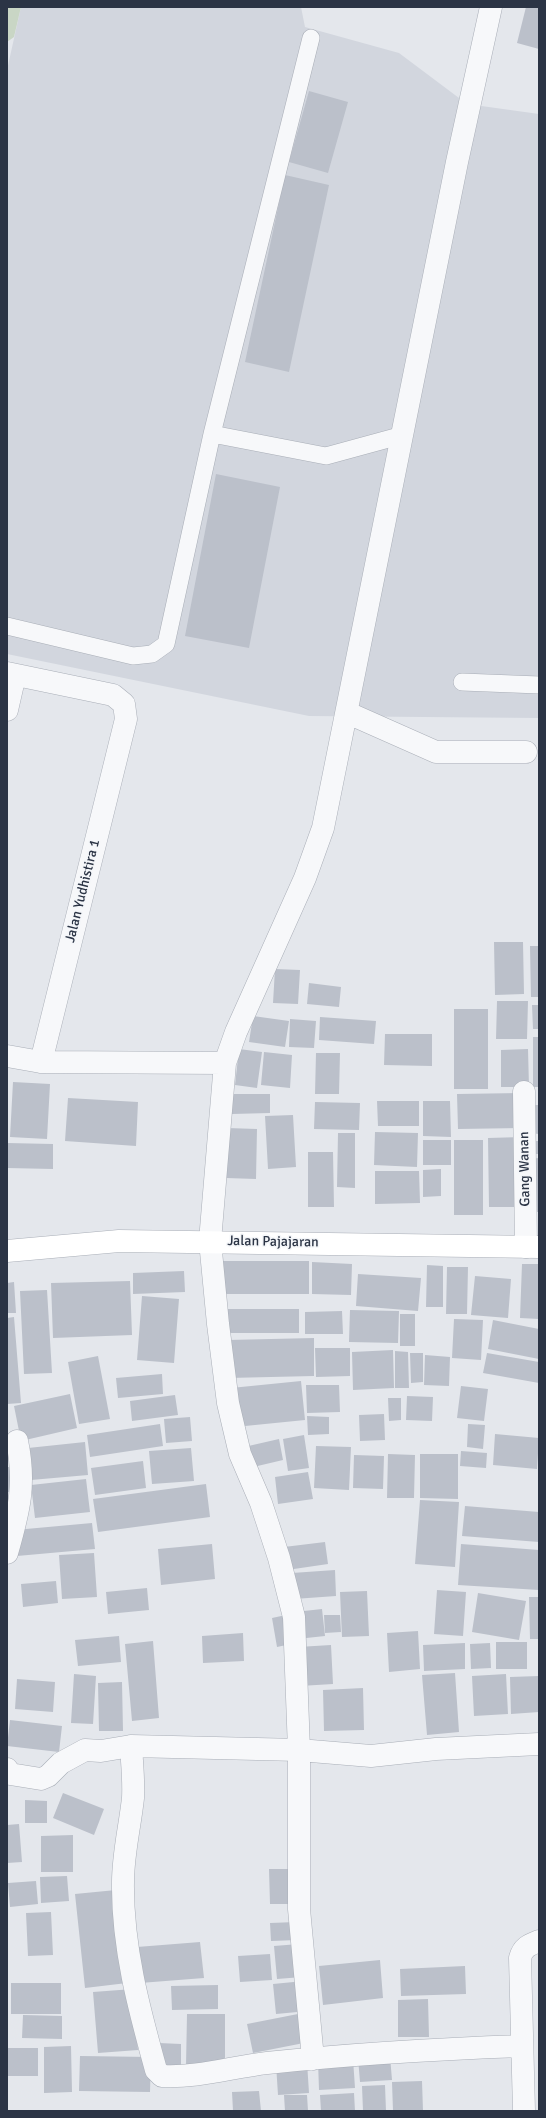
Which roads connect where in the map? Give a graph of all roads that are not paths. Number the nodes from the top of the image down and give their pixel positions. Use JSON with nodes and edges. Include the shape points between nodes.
{"nodes":[{"id":1,"x":490,"y":7,"type":"edge"},
{"id":2,"x":311,"y":38,"type":"dead end"},
{"id":3,"x":212,"y":434,"type":"junction"},
{"id":4,"x":403,"y":435,"type":"junction"},
{"id":5,"x":7,"y":626,"type":"edge"},
{"id":6,"x":11,"y":674,"type":"edge"},
{"id":7,"x":462,"y":682,"type":"dead end"},
{"id":8,"x":539,"y":685,"type":"edge"},
{"id":9,"x":7,"y":710,"type":"edge"},
{"id":10,"x":348,"y":712,"type":"junction"},
{"id":11,"x":526,"y":752,"type":"dead end"},
{"id":12,"x":7,"y":1056,"type":"edge"},
{"id":13,"x":41,"y":1062,"type":"junction"},
{"id":14,"x":226,"y":1063,"type":"junction"},
{"id":15,"x":524,"y":1092,"type":"dead end"},
{"id":16,"x":210,"y":1241,"type":"junction"},
{"id":17,"x":533,"y":1247,"type":"edge"},
{"id":18,"x":7,"y":1252,"type":"edge"},
{"id":19,"x":17,"y":1441,"type":"dead end"},
{"id":20,"x":7,"y":1553,"type":"edge"},
{"id":21,"x":539,"y":1744,"type":"edge"},
{"id":22,"x":131,"y":1746,"type":"junction"},
{"id":23,"x":299,"y":1750,"type":"junction"},
{"id":24,"x":7,"y":1769,"type":"edge"},
{"id":25,"x":539,"y":1941,"type":"edge"},
{"id":26,"x":522,"y":2046,"type":"junction"},
{"id":27,"x":313,"y":2059,"type":"junction"},
{"id":28,"x":524,"y":2111,"type":"edge"}],
"edges":[{"from":1,"to":4,"type":"street"},
{"from":2,"to":3,"type":"lane"},
{"from":3,"to":4,"type":"lane","via":[[326,456]]},
{"from":3,"to":5,"type":"lane","via":[[166,644],[152,654],[133,656]]},
{"from":4,"to":10,"type":"street"},
{"from":6,"to":9,"type":"street"},
{"from":6,"to":13,"type":"street","name":"Jalan Yudhistira 1","via":[[113,694],[124,704],[126,719]]},
{"from":7,"to":8,"type":"lane"},
{"from":10,"to":11,"type":"street","via":[[436,752]]},
{"from":10,"to":14,"type":"street","via":[[324,828],[305,878],[236,1032]]},
{"from":12,"to":13,"type":"street"},
{"from":13,"to":14,"type":"street"},
{"from":14,"to":16,"type":"street"},
{"from":15,"to":17,"type":"street","name":"Gang Wanan"},
{"from":16,"to":17,"type":"main road","name":"Jalan Pajajaran"},
{"from":16,"to":18,"type":"main road","name":"Jalan Pajajaran","via":[[119,1241]]},
{"from":16,"to":23,"type":"street","via":[[230,1410],[240,1454],[261,1503],[294,1616]]},
{"from":19,"to":20,"type":"street","via":[[23,1478],[17,1518]]},
{"from":21,"to":23,"type":"street","via":[[436,1749],[371,1756]]},
{"from":22,"to":23,"type":"street"},
{"from":22,"to":24,"type":"street","via":[[101,1751],[84,1750],[61,1763],[48,1776],[41,1779],[10,1774]]},
{"from":22,"to":27,"type":"street","via":[[133,1797],[123,1881],[124,1910],[129,1959],[156,2070],[162,2076],[175,2076]]},
{"from":23,"to":27,"type":"street","via":[[298,1910]]},
{"from":25,"to":26,"type":"street","via":[[528,1945],[520,1958]]},
{"from":26,"to":27,"type":"street","via":[[418,2050]]},
{"from":26,"to":28,"type":"street"}]}
